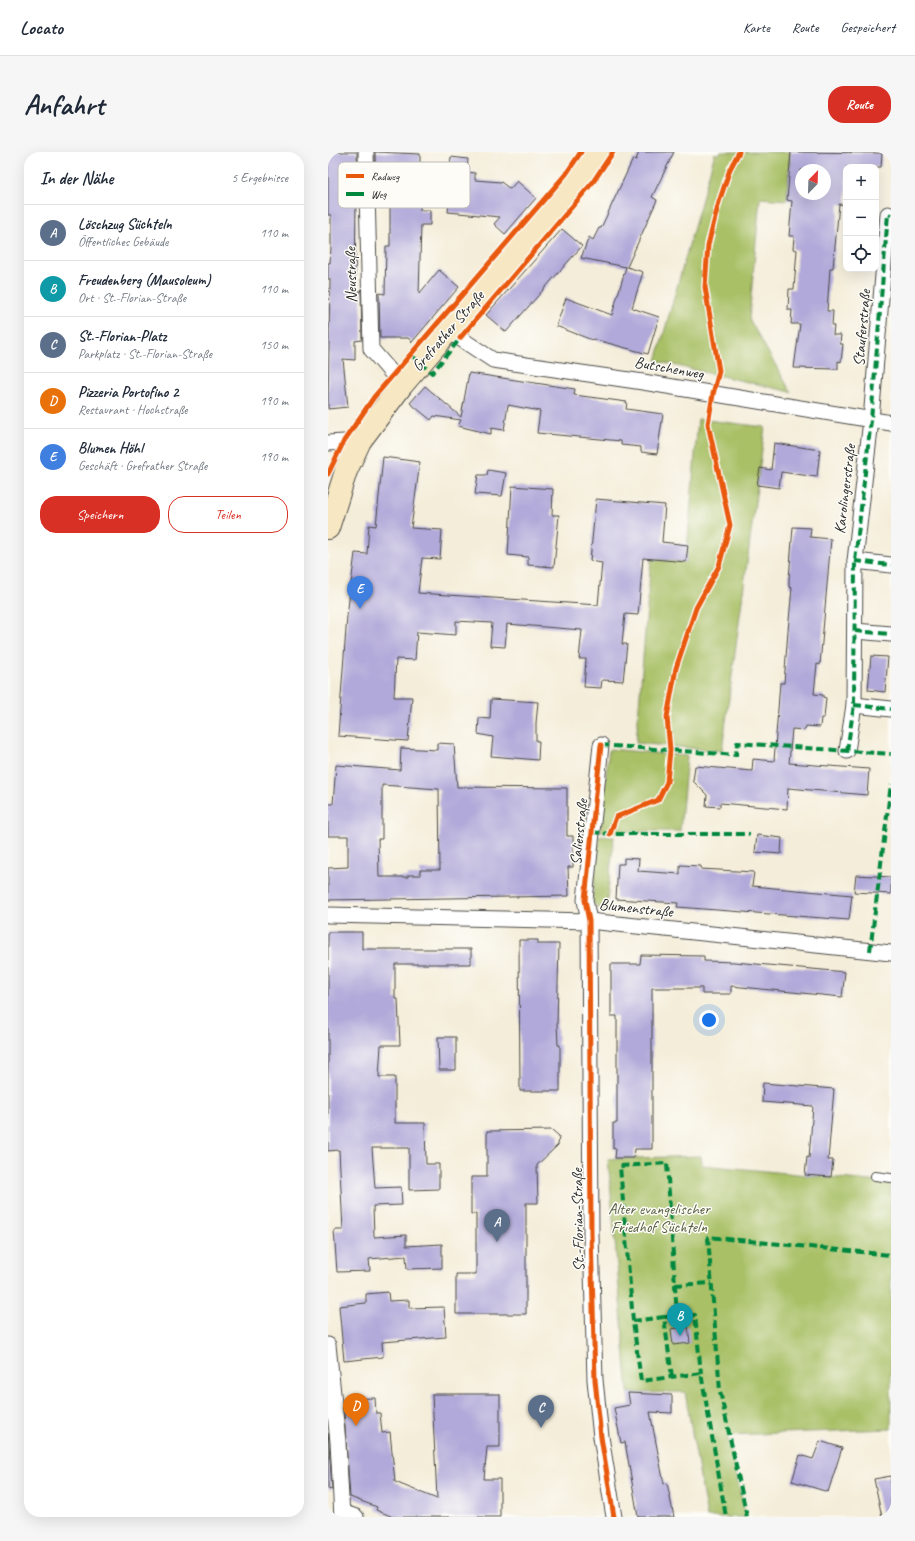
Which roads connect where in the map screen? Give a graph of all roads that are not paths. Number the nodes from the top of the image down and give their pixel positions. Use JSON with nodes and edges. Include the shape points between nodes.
{"nodes":[{"id":1,"x":366,"y":152,"type":"edge"},
{"id":2,"x":597,"y":152,"type":"edge"},
{"id":3,"x":366,"y":162,"type":"edge"},
{"id":4,"x":367,"y":208,"type":"edge"},
{"id":5,"x":888,"y":214,"type":"dead end"},
{"id":6,"x":448,"y":331,"type":"junction"},
{"id":7,"x":402,"y":384,"type":"junction"},
{"id":8,"x":871,"y":420,"type":"junction"},
{"id":9,"x":891,"y":423,"type":"edge"},
{"id":10,"x":360,"y":441,"type":"junction"},
{"id":11,"x":328,"y":443,"type":"edge"},
{"id":12,"x":328,"y":528,"type":"edge"},
{"id":13,"x":855,"y":561,"type":"junction"},
{"id":14,"x":891,"y":565,"type":"edge"},
{"id":15,"x":854,"y":631,"type":"junction"},
{"id":16,"x":891,"y":634,"type":"edge"},
{"id":17,"x":854,"y":705,"type":"junction"},
{"id":18,"x":891,"y":709,"type":"edge"},
{"id":19,"x":601,"y":745,"type":"dead end"},
{"id":20,"x":847,"y":751,"type":"dead end"},
{"id":21,"x":328,"y":915,"type":"edge"},
{"id":22,"x":589,"y":921,"type":"junction"},
{"id":23,"x":891,"y":953,"type":"edge"},
{"id":24,"x":876,"y":1176,"type":"dead end"},
{"id":25,"x":891,"y":1178,"type":"edge"},
{"id":26,"x":328,"y":1345,"type":"edge"},
{"id":27,"x":342,"y":1514,"type":"edge"},
{"id":28,"x":356,"y":1517,"type":"edge"},
{"id":29,"x":614,"y":1517,"type":"edge"}],
"edges":[{"from":1,"to":3,"type":"street","name":"Neustraße"},
{"from":2,"to":6,"type":"main road","name":"Grefrather Straße","via":[[587,168]]},
{"from":4,"to":7,"type":"street","name":"Neustraße","via":[[371,350]]},
{"from":5,"to":8,"type":"street","name":"Stauferstraße"},
{"from":6,"to":7,"type":"main road","name":"Grefrather Straße"},
{"from":6,"to":8,"type":"street","name":"Butschenweg","via":[[493,360]]},
{"from":7,"to":10,"type":"main road","name":"Grefrather Straße"},
{"from":8,"to":9,"type":"street","name":"Butschenweg"},
{"from":8,"to":13,"type":"street","name":"Karolingerstraße"},
{"from":10,"to":11,"type":"street"},
{"from":10,"to":12,"type":"main road","name":"Grefrather Straße","via":[[346,471]]},
{"from":13,"to":14,"type":"street"},
{"from":13,"to":15,"type":"street","name":"Karolingerstraße"},
{"from":15,"to":16,"type":"street"},
{"from":15,"to":17,"type":"street","name":"Karolingerstraße"},
{"from":17,"to":18,"type":"street"},
{"from":17,"to":20,"type":"street","name":"Karolingerstraße"},
{"from":19,"to":22,"type":"street","name":"Salierstraße","via":[[585,900]]},
{"from":21,"to":22,"type":"street","name":"Blumenstraße"},
{"from":22,"to":23,"type":"street","name":"Blumenstraße"},
{"from":22,"to":29,"type":"street","name":"St.-Florian-Straße","via":[[591,1234],[595,1380]]},
{"from":24,"to":25,"type":"lane"},
{"from":26,"to":27,"type":"street"},
{"from":27,"to":28,"type":"street"}]}
